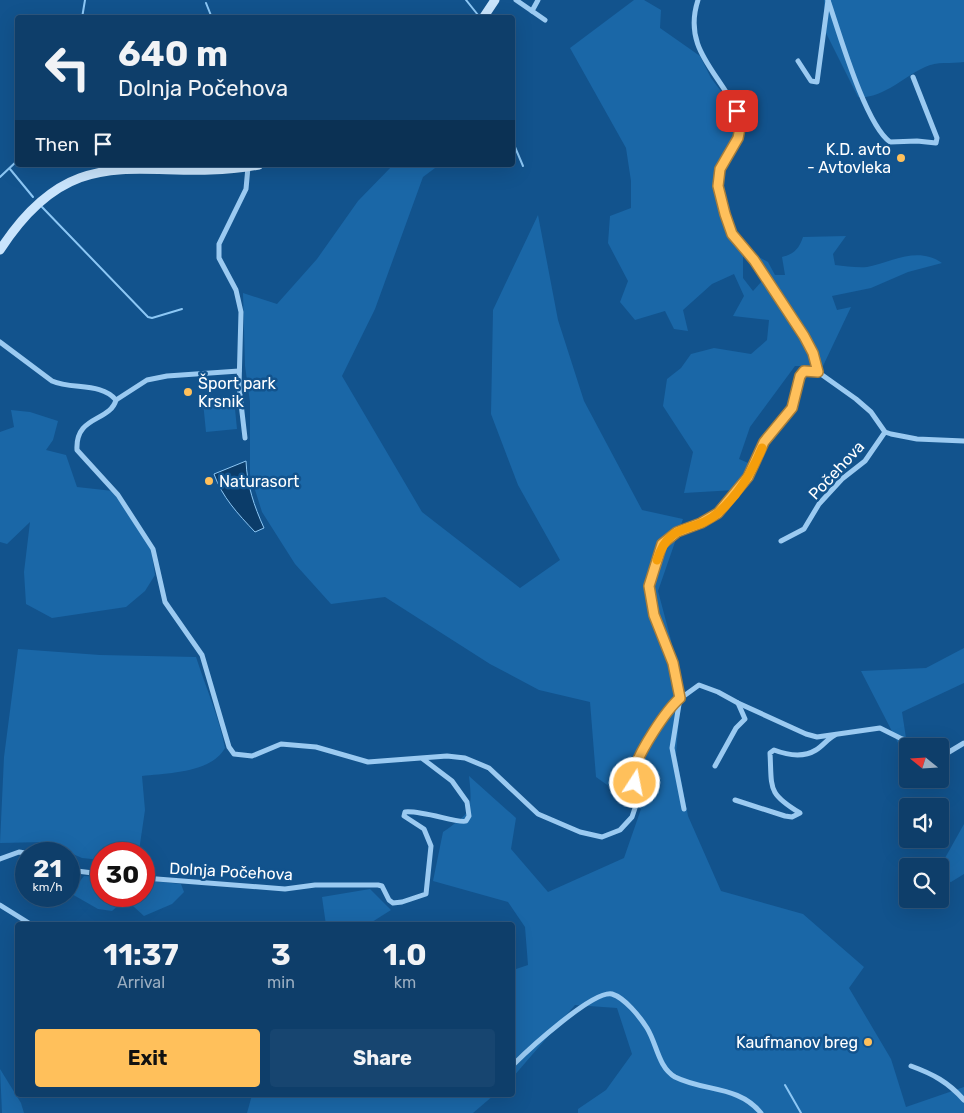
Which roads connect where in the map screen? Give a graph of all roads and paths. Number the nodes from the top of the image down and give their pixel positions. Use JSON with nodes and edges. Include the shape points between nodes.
{"nodes":[{"id":1,"x":495,"y":0,"type":"edge"},
{"id":2,"x":516,"y":0,"type":"edge"},
{"id":3,"x":538,"y":0,"type":"edge"},
{"id":4,"x":698,"y":0,"type":"edge"},
{"id":5,"x":828,"y":0,"type":"edge"},
{"id":6,"x":532,"y":11,"type":"junction"},
{"id":7,"x":485,"y":15,"type":"edge"},
{"id":8,"x":545,"y":20,"type":"dead end"},
{"id":9,"x":798,"y":61,"type":"dead end"},
{"id":10,"x":913,"y":77,"type":"dead end"},
{"id":11,"x":248,"y":167,"type":"joint"},
{"id":12,"x":0,"y":250,"type":"edge"},
{"id":13,"x":0,"y":342,"type":"edge"},
{"id":14,"x":239,"y":370,"type":"junction"},
{"id":15,"x":818,"y":372,"type":"junction"},
{"id":16,"x":116,"y":400,"type":"junction"},
{"id":17,"x":885,"y":432,"type":"junction"},
{"id":18,"x":245,"y":438,"type":"dead end"},
{"id":19,"x":964,"y":441,"type":"edge"},
{"id":20,"x":781,"y":541,"type":"dead end"},
{"id":21,"x":680,"y":698,"type":"junction"},
{"id":22,"x":738,"y":703,"type":"junction"},
{"id":23,"x":841,"y":733,"type":"junction"},
{"id":24,"x":900,"y":738,"type":"edge"},
{"id":25,"x":964,"y":743,"type":"edge"},
{"id":26,"x":949,"y":752,"type":"edge"},
{"id":27,"x":424,"y":759,"type":"junction"},
{"id":28,"x":715,"y":766,"type":"dead end"},
{"id":29,"x":735,"y":800,"type":"dead end"},
{"id":30,"x":684,"y":809,"type":"dead end"},
{"id":31,"x":15,"y":853,"type":"edge"},
{"id":32,"x":0,"y":859,"type":"edge"},
{"id":33,"x":155,"y":879,"type":"edge"},
{"id":34,"x":0,"y":905,"type":"edge"},
{"id":35,"x":27,"y":922,"type":"edge"},
{"id":36,"x":515,"y":1063,"type":"edge"},
{"id":37,"x":910,"y":1066,"type":"dead end"},
{"id":38,"x":964,"y":1100,"type":"edge"},
{"id":39,"x":761,"y":1113,"type":"edge"}],
"edges":[{"from":1,"to":7,"type":"main road"},
{"from":2,"to":6,"type":"street"},
{"from":3,"to":6,"type":"street"},
{"from":4,"to":15,"type":"street","via":[[694,26],[700,48],[714,78],[737,111],[740,128],[738,138],[720,169],[718,186],[725,214],[732,234],[754,260],[804,336]]},
{"from":5,"to":9,"type":"street","via":[[816,82],[811,81]]},
{"from":5,"to":10,"type":"street","via":[[865,105],[885,138],[890,142],[936,143],[937,138]]},
{"from":6,"to":8,"type":"street"},
{"from":11,"to":12,"type":"main road","via":[[128,168],[87,176],[57,189],[37,204]]},
{"from":11,"to":14,"type":"street","via":[[246,189],[218,244],[219,258],[236,290],[242,312]]},
{"from":13,"to":16,"type":"street","via":[[52,381],[102,391]]},
{"from":14,"to":16,"type":"street","via":[[147,380]]},
{"from":14,"to":18,"type":"street"},
{"from":15,"to":17,"type":"street","via":[[871,412]]},
{"from":15,"to":21,"type":"street","via":[[804,371],[800,376],[792,408],[764,442],[748,477],[718,513],[677,532],[662,544],[649,586],[654,615],[673,663]]},
{"from":16,"to":27,"type":"street","via":[[115,405],[81,430],[77,450],[118,495],[153,549],[165,602],[202,655],[232,752],[242,757],[252,756],[281,744],[316,747],[368,762]]},
{"from":17,"to":19,"type":"street","via":[[917,440]]},
{"from":17,"to":20,"type":"street","name":"Počehova","via":[[865,461],[819,504],[804,529]]},
{"from":21,"to":22,"type":"street","via":[[703,686]]},
{"from":21,"to":27,"type":"street","via":[[670,706],[634,772],[636,802],[632,817],[620,830],[602,837],[580,832],[538,814],[489,768],[475,760],[452,756]]},
{"from":21,"to":30,"type":"street","via":[[672,748]]},
{"from":22,"to":23,"type":"street","via":[[806,734],[817,737]]},
{"from":22,"to":28,"type":"street","via":[[745,719],[736,728]]},
{"from":23,"to":24,"type":"street","via":[[880,728]]},
{"from":23,"to":29,"type":"street","via":[[830,737],[815,751],[796,756],[774,750],[770,753],[772,790],[778,799],[800,813],[785,816]]},
{"from":25,"to":26,"type":"street"},
{"from":27,"to":33,"type":"street","name":"Dolnja Počehova","via":[[452,781],[467,802],[469,816],[459,823],[443,816],[405,812],[404,816],[424,829],[431,846],[426,894],[393,903],[378,885],[315,885],[285,889]]},
{"from":31,"to":32,"type":"street"},
{"from":34,"to":35,"type":"street"},
{"from":36,"to":39,"type":"street","via":[[568,1016],[602,996],[612,994],[628,1005],[647,1028],[665,1068],[676,1077],[744,1097]]},
{"from":37,"to":38,"type":"street","via":[[944,1080]]}]}
